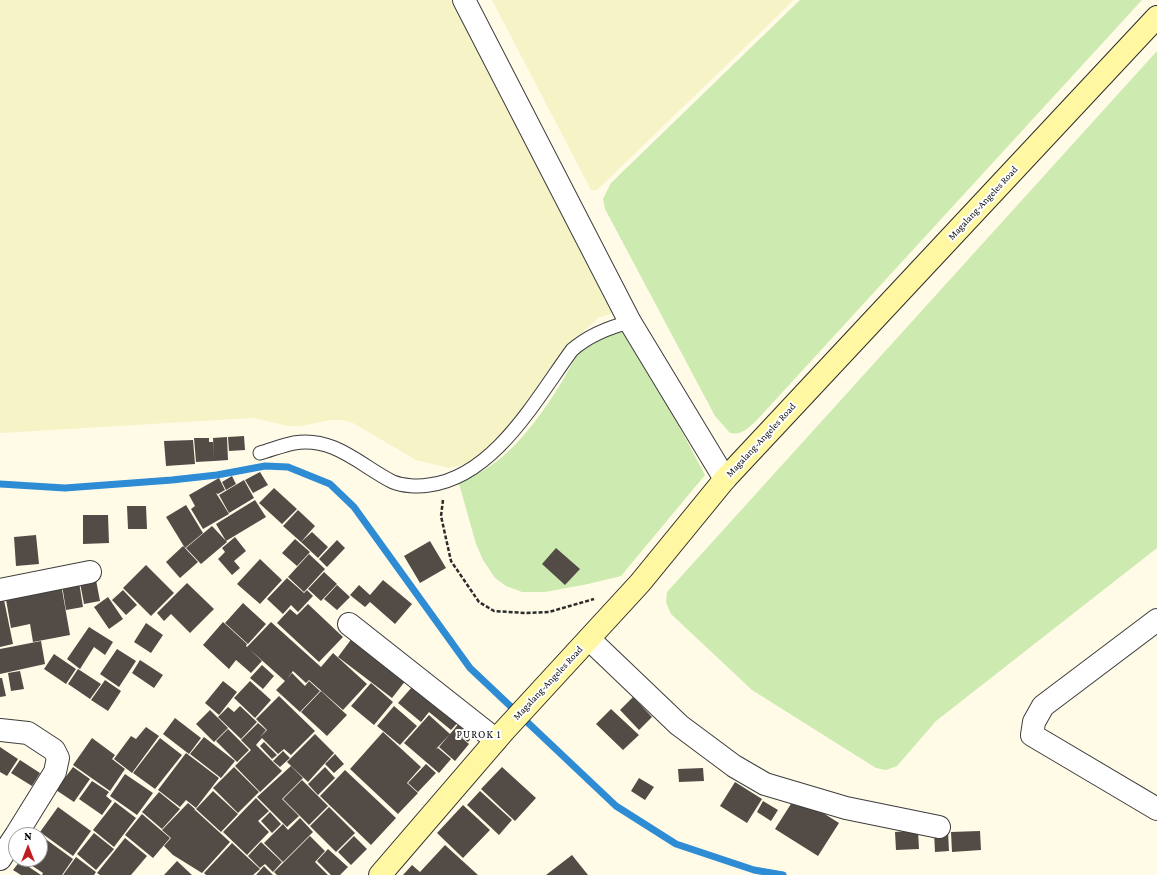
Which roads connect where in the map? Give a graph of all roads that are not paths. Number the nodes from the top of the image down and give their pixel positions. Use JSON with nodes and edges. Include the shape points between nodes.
{"nodes":[{"id":1,"x":464,"y":0,"type":"edge"},
{"id":2,"x":1157,"y":17,"type":"edge"},
{"id":3,"x":630,"y":322,"type":"junction"},
{"id":4,"x":260,"y":453,"type":"dead end"},
{"id":5,"x":725,"y":479,"type":"junction"},
{"id":6,"x":90,"y":572,"type":"dead end"},
{"id":7,"x":0,"y":590,"type":"edge"},
{"id":8,"x":1157,"y":620,"type":"edge"},
{"id":9,"x":349,"y":624,"type":"dead end"},
{"id":10,"x":589,"y":639,"type":"junction"},
{"id":11,"x":0,"y":730,"type":"edge"},
{"id":12,"x":499,"y":736,"type":"junction"},
{"id":13,"x":1157,"y":809,"type":"edge"},
{"id":14,"x":21,"y":827,"type":"edge"},
{"id":15,"x":939,"y":827,"type":"dead end"},
{"id":16,"x":8,"y":847,"type":"edge"},
{"id":17,"x":0,"y":859,"type":"edge"},
{"id":18,"x":380,"y":875,"type":"edge"}],
"edges":[{"from":1,"to":3,"type":"street"},
{"from":2,"to":5,"type":"main road","name":"Magalang-Angeles Road"},
{"from":3,"to":4,"type":"lane","via":[[582,342],[572,350],[508,437],[484,461],[445,483],[419,487],[395,482],[340,449],[312,442],[296,443]]},
{"from":3,"to":5,"type":"street"},
{"from":5,"to":10,"type":"main road","name":"Magalang-Angeles Road","via":[[640,583]]},
{"from":6,"to":7,"type":"street"},
{"from":8,"to":13,"type":"street","via":[[1043,706],[1034,722],[1032,735]]},
{"from":9,"to":12,"type":"street"},
{"from":10,"to":12,"type":"main road","name":"Magalang-Angeles Road"},
{"from":10,"to":15,"type":"street","via":[[679,725],[734,766],[765,784],[846,808]]},
{"from":11,"to":14,"type":"street","via":[[28,733],[54,750],[58,758],[55,772]]},
{"from":12,"to":18,"type":"main road","name":"Magalang-Angeles Road"},
{"from":16,"to":17,"type":"street"}]}
